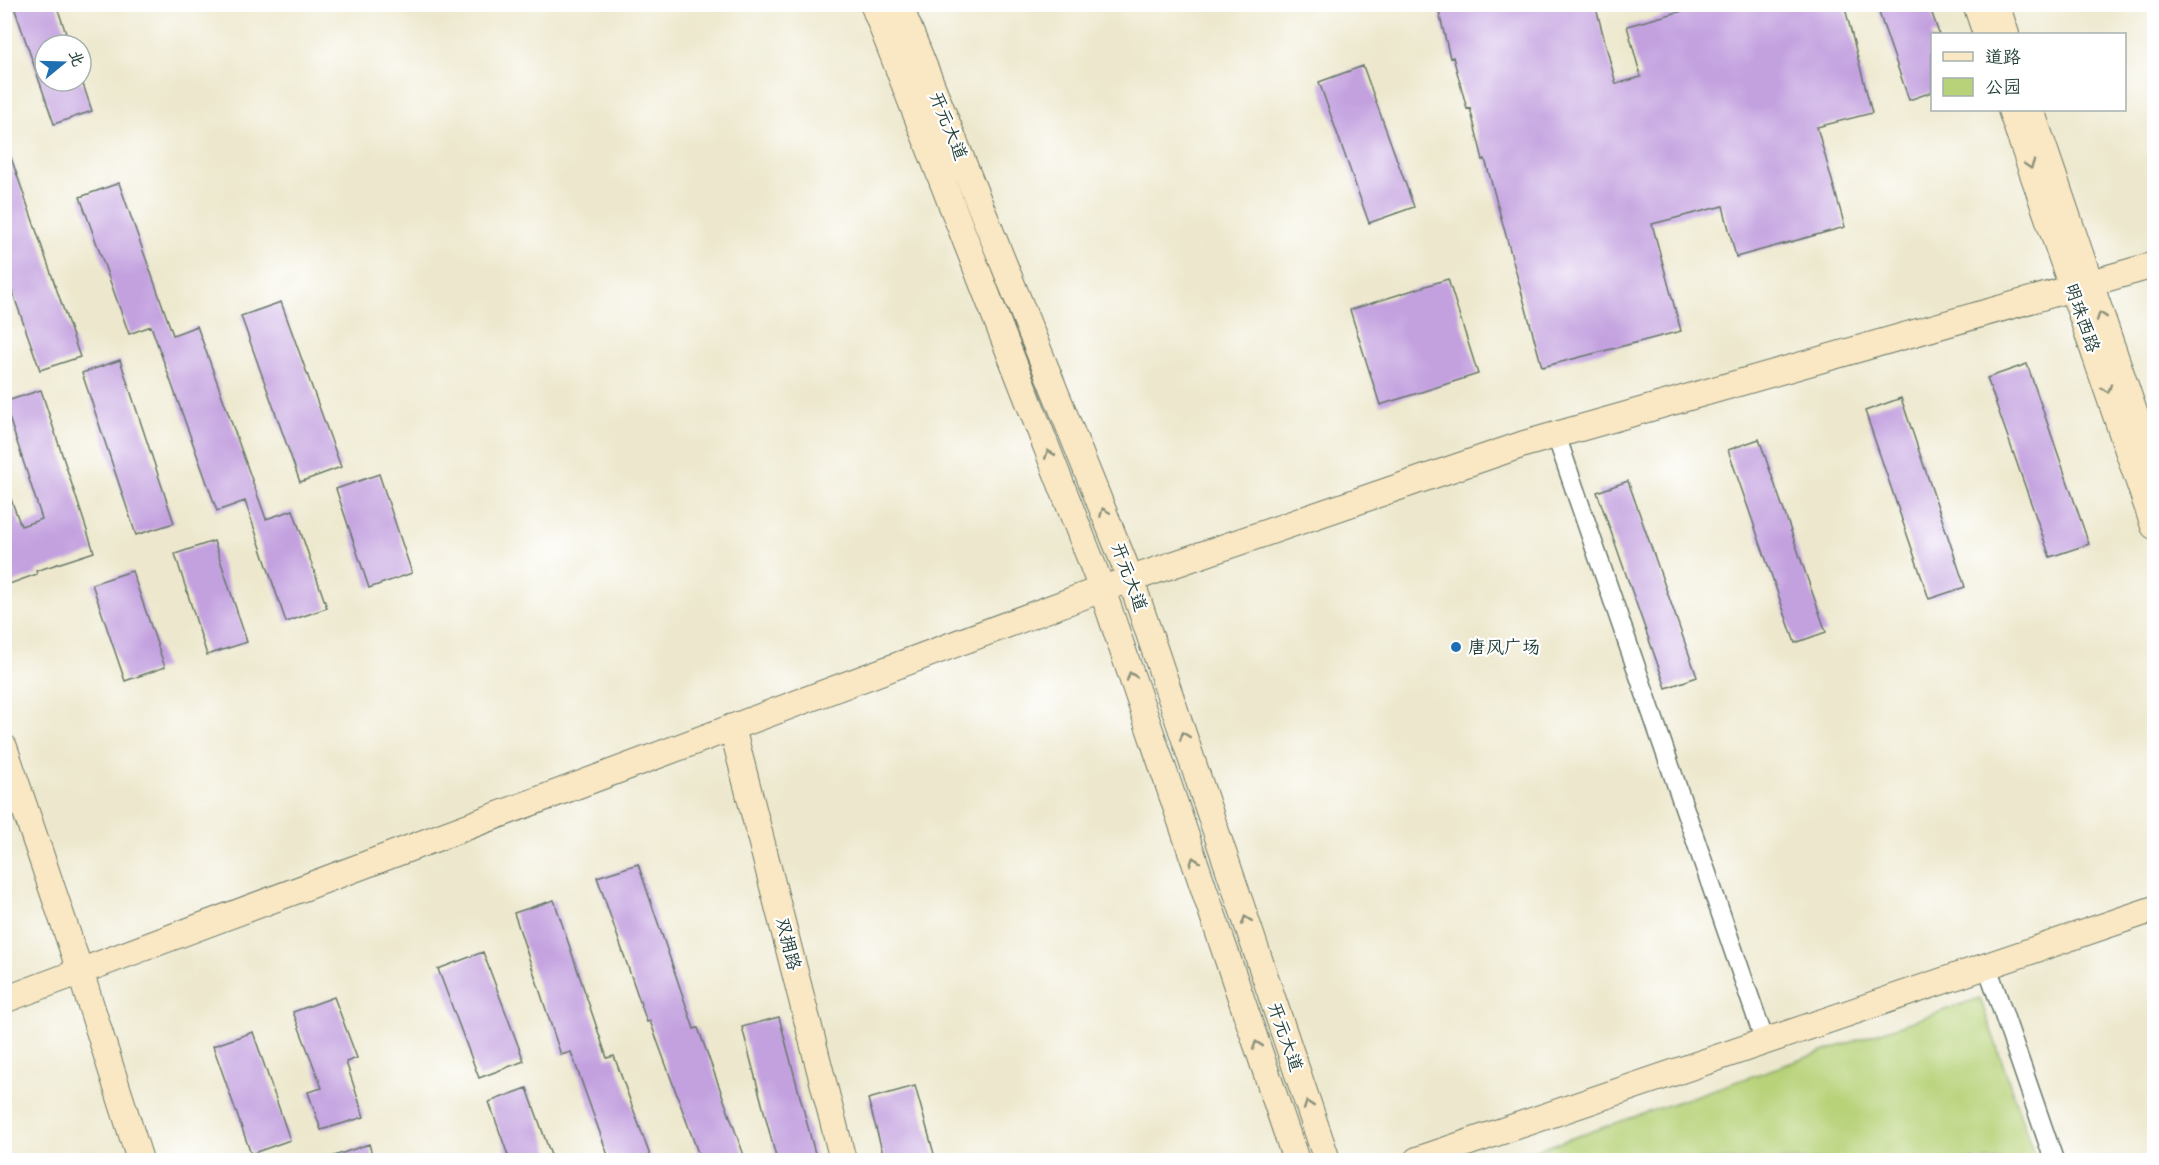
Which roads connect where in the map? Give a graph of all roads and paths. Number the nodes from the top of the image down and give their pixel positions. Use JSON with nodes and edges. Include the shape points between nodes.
{"nodes":[{"id":1,"x":873,"y":4,"type":"edge"},
{"id":2,"x":899,"y":4,"type":"edge"},
{"id":3,"x":1976,"y":4,"type":"edge"},
{"id":4,"x":1996,"y":4,"type":"edge"},
{"id":5,"x":1986,"y":33,"type":"edge"},
{"id":6,"x":2006,"y":33,"type":"edge"},
{"id":7,"x":2012,"y":111,"type":"edge"},
{"id":8,"x":2031,"y":111,"type":"edge"},
{"id":9,"x":2154,"y":265,"type":"edge"},
{"id":10,"x":2081,"y":286,"type":"junction"},
{"id":11,"x":1556,"y":435,"type":"junction"},
{"id":12,"x":2154,"y":471,"type":"edge"},
{"id":13,"x":2154,"y":526,"type":"edge"},
{"id":14,"x":1131,"y":580,"type":"junction"},
{"id":15,"x":1102,"y":589,"type":"junction"},
{"id":16,"x":732,"y":727,"type":"junction"},
{"id":17,"x":4,"y":747,"type":"edge"},
{"id":18,"x":2154,"y":909,"type":"edge"},
{"id":19,"x":1987,"y":966,"type":"junction"},
{"id":20,"x":80,"y":971,"type":"junction"},
{"id":21,"x":4,"y":1000,"type":"edge"},
{"id":22,"x":1765,"y":1042,"type":"junction"},
{"id":23,"x":140,"y":1161,"type":"edge"},
{"id":24,"x":843,"y":1161,"type":"edge"},
{"id":25,"x":1296,"y":1161,"type":"edge"},
{"id":26,"x":1327,"y":1161,"type":"edge"},
{"id":27,"x":1417,"y":1161,"type":"edge"},
{"id":28,"x":2054,"y":1161,"type":"edge"}],
"edges":[{"from":15,"to":1,"type":"main road","name":"开元大道","one_way":true},
{"from":14,"to":2,"type":"main road","name":"开元大道","one_way":true},
{"from":3,"to":5,"type":"main road"},
{"from":4,"to":6,"type":"main road"},
{"from":7,"to":10,"type":"main road","name":"明珠西路","one_way":true},
{"from":8,"to":10,"type":"main road","name":"明珠西路"},
{"from":9,"to":10,"type":"main road"},
{"from":10,"to":11,"type":"main road"},
{"from":12,"to":10,"type":"main road","name":"明珠西路","one_way":true},
{"from":10,"to":13,"type":"main road","name":"明珠西路","one_way":true},
{"from":11,"to":14,"type":"main road"},
{"from":11,"to":22,"type":"street"},
{"from":14,"to":15,"type":"main road"},
{"from":26,"to":14,"type":"main road","name":"开元大道","one_way":true},
{"from":15,"to":16,"type":"main road"},
{"from":25,"to":15,"type":"main road","name":"开元大道","one_way":true},
{"from":16,"to":20,"type":"main road"},
{"from":16,"to":24,"type":"main road","name":"双拥路"},
{"from":17,"to":20,"type":"main road"},
{"from":18,"to":19,"type":"main road"},
{"from":19,"to":22,"type":"main road"},
{"from":19,"to":28,"type":"street"},
{"from":20,"to":21,"type":"main road"},
{"from":20,"to":23,"type":"main road"},
{"from":22,"to":27,"type":"main road"}]}
